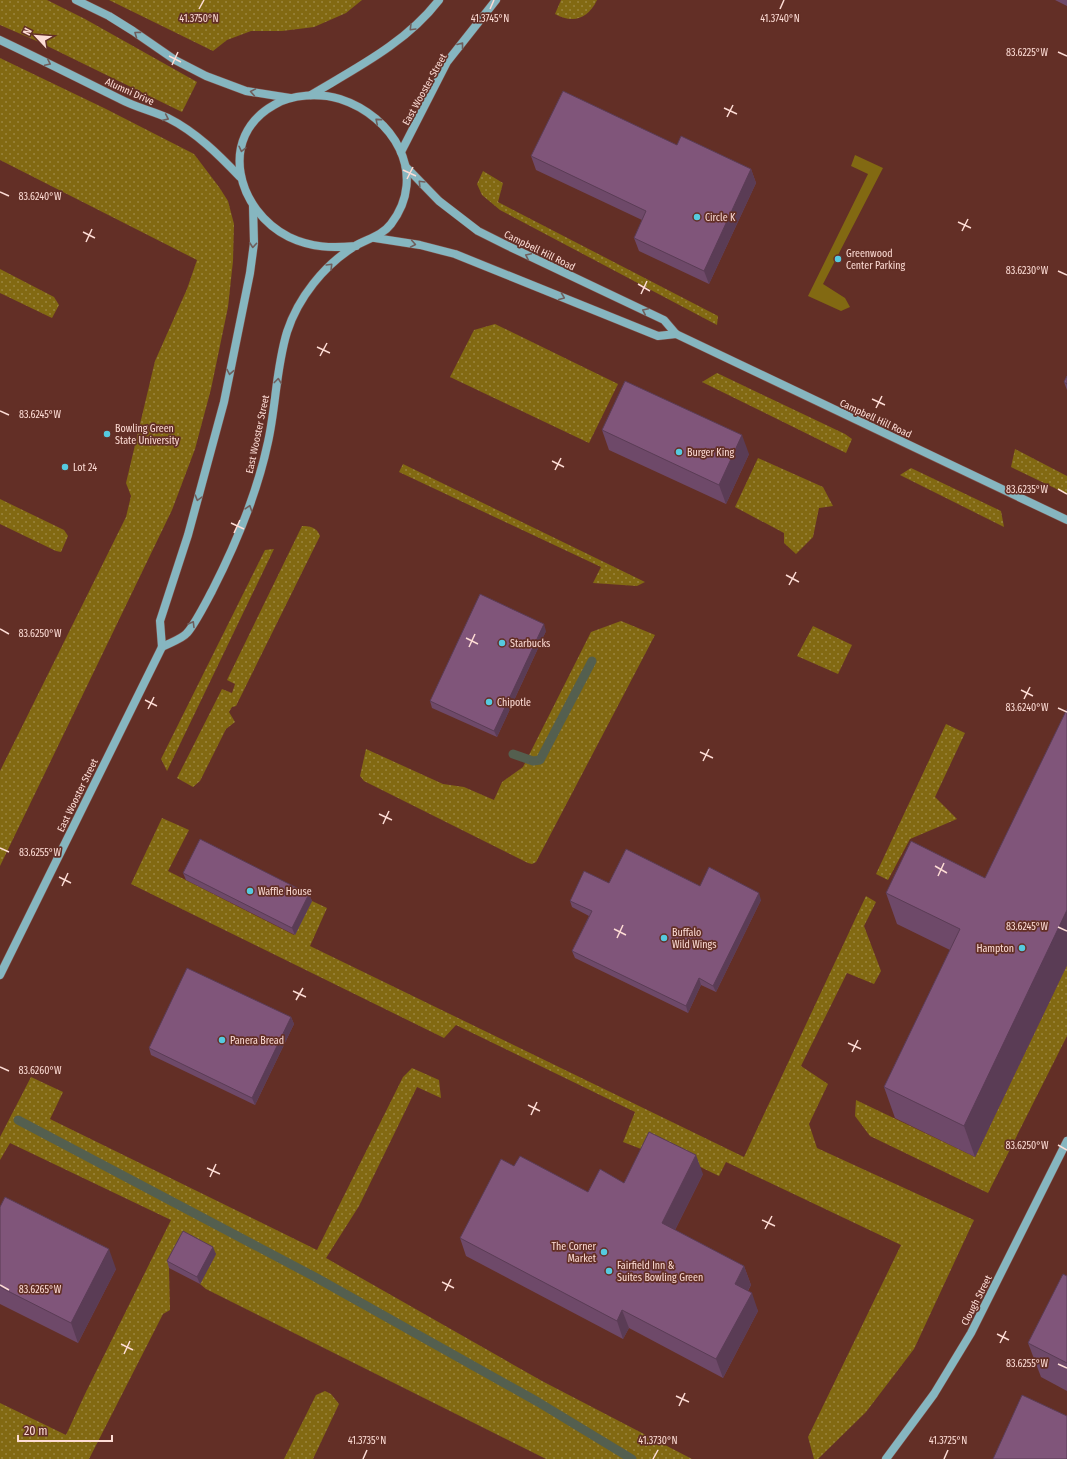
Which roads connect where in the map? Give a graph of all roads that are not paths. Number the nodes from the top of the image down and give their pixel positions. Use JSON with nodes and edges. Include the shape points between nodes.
{"nodes":[{"id":1,"x":76,"y":0,"type":"edge"},
{"id":2,"x":439,"y":0,"type":"edge"},
{"id":3,"x":496,"y":0,"type":"edge"},
{"id":4,"x":0,"y":40,"type":"edge"},
{"id":5,"x":310,"y":96,"type":"junction"},
{"id":6,"x":291,"y":98,"type":"junction"},
{"id":7,"x":402,"y":152,"type":"junction"},
{"id":8,"x":406,"y":167,"type":"junction"},
{"id":9,"x":240,"y":177,"type":"junction"},
{"id":10,"x":253,"y":206,"type":"junction"},
{"id":11,"x":375,"y":238,"type":"junction"},
{"id":12,"x":356,"y":246,"type":"junction"},
{"id":13,"x":676,"y":334,"type":"junction"},
{"id":14,"x":1067,"y":520,"type":"edge"},
{"id":15,"x":162,"y":646,"type":"junction"},
{"id":16,"x":0,"y":975,"type":"edge"},
{"id":17,"x":1067,"y":1141,"type":"edge"},
{"id":18,"x":886,"y":1459,"type":"edge"}],
"edges":[{"from":6,"to":1,"type":"main road","one_way":true,"via":[[246,91],[206,76],[170,57],[109,16]]},
{"from":2,"to":5,"type":"main road","name":"East Wooster Street","one_way":true,"via":[[406,34],[370,60]]},
{"from":7,"to":3,"type":"main road","name":"East Wooster Street","one_way":true,"via":[[447,62]]},
{"from":4,"to":9,"type":"main road","name":"Alumni Drive","one_way":true,"via":[[122,100],[180,124],[215,151]]},
{"from":5,"to":6,"type":"main road","name":"East Wooster Street"},
{"from":7,"to":5,"type":"main road","name":"East Wooster Street","one_way":true,"via":[[382,124],[368,113],[340,99]]},
{"from":6,"to":9,"type":"main road","name":"East Wooster Street","one_way":true,"via":[[263,112],[249,128],[240,152]]},
{"from":7,"to":8,"type":"main road","name":"East Wooster Street"},
{"from":8,"to":11,"type":"main road","name":"East Wooster Street","via":[[407,191],[401,208],[390,226]]},
{"from":13,"to":8,"type":"main road","name":"Campbell Hill Road","one_way":true,"via":[[664,320],[478,231],[439,201]]},
{"from":9,"to":10,"type":"main road","name":"East Wooster Street"},
{"from":10,"to":12,"type":"main road","name":"East Wooster Street","via":[[289,237],[330,248]]},
{"from":10,"to":15,"type":"main road","name":"East Wooster Street","one_way":true,"via":[[254,243],[250,273],[224,402],[188,535],[160,621]]},
{"from":11,"to":12,"type":"main road","name":"East Wooster Street"},
{"from":11,"to":13,"type":"main road","name":"Campbell Hill Road","one_way":true,"via":[[455,254],[658,336]]},
{"from":15,"to":12,"type":"main road","name":"East Wooster Street","one_way":true,"via":[[186,634],[207,601],[231,554],[256,485],[268,442],[282,351],[296,312],[305,295],[320,277],[336,260]]},
{"from":13,"to":14,"type":"main road","name":"Campbell Hill Road"},
{"from":15,"to":16,"type":"main road","name":"East Wooster Street"},
{"from":17,"to":18,"type":"main road","name":"Clough Street","via":[[971,1333],[934,1394]]}]}
